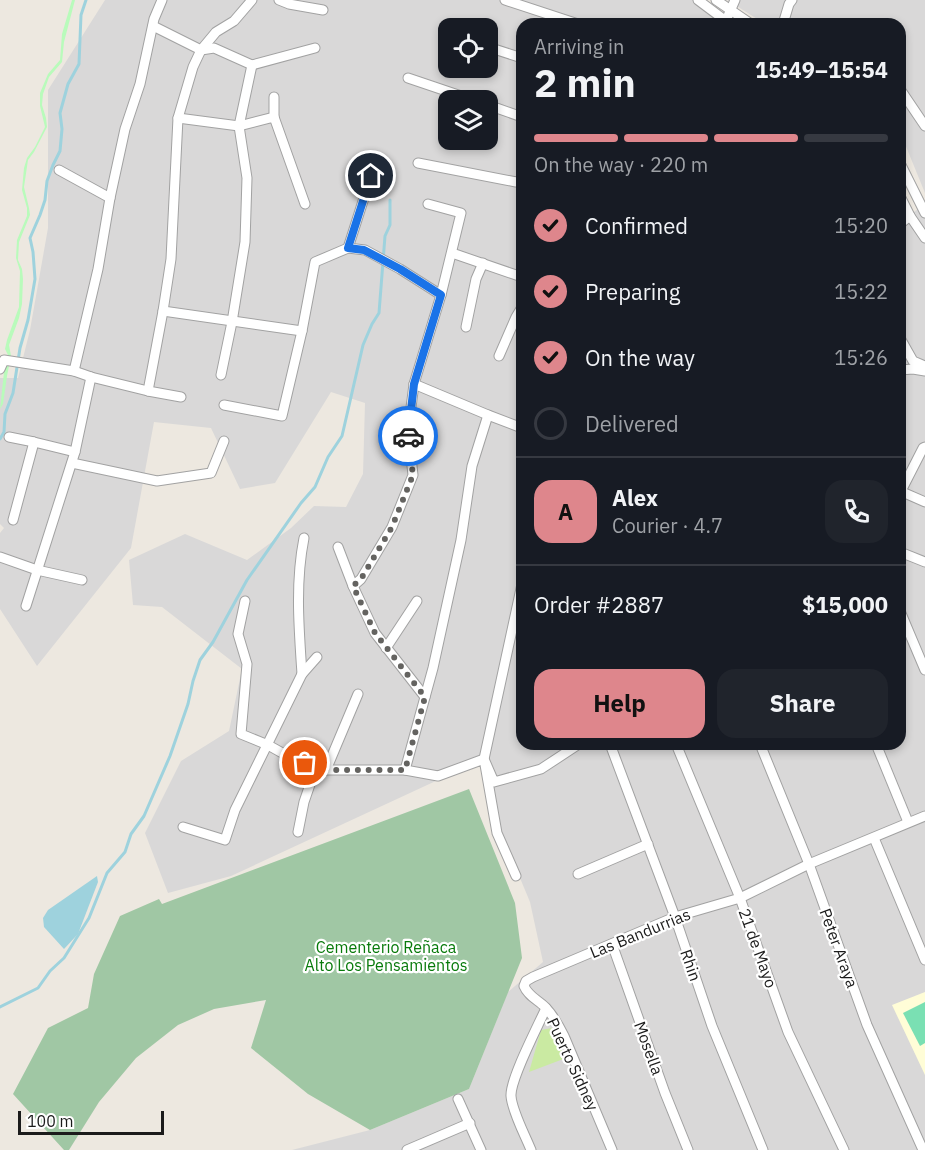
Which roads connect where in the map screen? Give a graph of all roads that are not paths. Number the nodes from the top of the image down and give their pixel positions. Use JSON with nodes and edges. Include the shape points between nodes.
{"nodes":[{"id":1,"x":162,"y":0,"type":"edge"},
{"id":2,"x":252,"y":0,"type":"edge"},
{"id":3,"x":279,"y":0,"type":"edge"},
{"id":4,"x":505,"y":0,"type":"edge"},
{"id":5,"x":698,"y":0,"type":"edge"},
{"id":6,"x":716,"y":0,"type":"edge"},
{"id":7,"x":735,"y":0,"type":"edge"},
{"id":8,"x":792,"y":0,"type":"edge"},
{"id":9,"x":323,"y":10,"type":"dead end"},
{"id":10,"x":731,"y":11,"type":"junction"},
{"id":11,"x":560,"y":18,"type":"edge"},
{"id":12,"x":723,"y":18,"type":"edge"},
{"id":13,"x":729,"y":18,"type":"edge"},
{"id":14,"x":742,"y":18,"type":"edge"},
{"id":15,"x":785,"y":18,"type":"edge"},
{"id":16,"x":153,"y":26,"type":"junction"},
{"id":17,"x":315,"y":48,"type":"dead end"},
{"id":18,"x":201,"y":50,"type":"junction"},
{"id":19,"x":498,"y":50,"type":"edge"},
{"id":20,"x":516,"y":56,"type":"edge"},
{"id":21,"x":252,"y":65,"type":"junction"},
{"id":22,"x":408,"y":78,"type":"dead end"},
{"id":23,"x":443,"y":90,"type":"edge"},
{"id":24,"x":274,"y":97,"type":"dead end"},
{"id":25,"x":906,"y":98,"type":"edge"},
{"id":26,"x":498,"y":109,"type":"edge"},
{"id":27,"x":516,"y":115,"type":"edge"},
{"id":28,"x":274,"y":117,"type":"junction"},
{"id":29,"x":178,"y":118,"type":"junction"},
{"id":30,"x":239,"y":126,"type":"junction"},
{"id":31,"x":925,"y":126,"type":"edge"},
{"id":32,"x":418,"y":163,"type":"dead end"},
{"id":33,"x":59,"y":170,"type":"dead end"},
{"id":34,"x":906,"y":175,"type":"edge"},
{"id":35,"x":371,"y":176,"type":"dead end"},
{"id":36,"x":516,"y":182,"type":"edge"},
{"id":37,"x":111,"y":198,"type":"junction"},
{"id":38,"x":305,"y":204,"type":"dead end"},
{"id":39,"x":428,"y":204,"type":"dead end"},
{"id":40,"x":906,"y":208,"type":"edge"},
{"id":41,"x":925,"y":213,"type":"edge"},
{"id":42,"x":910,"y":216,"type":"junction"},
{"id":43,"x":906,"y":219,"type":"edge"},
{"id":44,"x":925,"y":238,"type":"edge"},
{"id":45,"x":348,"y":248,"type":"junction"},
{"id":46,"x":452,"y":253,"type":"junction"},
{"id":47,"x":483,"y":263,"type":"junction"},
{"id":48,"x":516,"y":275,"type":"edge"},
{"id":49,"x":441,"y":295,"type":"junction"},
{"id":50,"x":163,"y":311,"type":"junction"},
{"id":51,"x":516,"y":317,"type":"edge"},
{"id":52,"x":232,"y":322,"type":"junction"},
{"id":53,"x":466,"y":327,"type":"dead end"},
{"id":54,"x":302,"y":331,"type":"junction"},
{"id":55,"x":906,"y":349,"type":"edge"},
{"id":56,"x":499,"y":356,"type":"dead end"},
{"id":57,"x":925,"y":366,"type":"edge"},
{"id":58,"x":0,"y":369,"type":"edge"},
{"id":59,"x":906,"y":370,"type":"edge"},
{"id":60,"x":74,"y":371,"type":"junction"},
{"id":61,"x":925,"y":371,"type":"edge"},
{"id":62,"x":221,"y":375,"type":"dead end"},
{"id":63,"x":91,"y":377,"type":"junction"},
{"id":64,"x":414,"y":384,"type":"junction"},
{"id":65,"x":148,"y":392,"type":"junction"},
{"id":66,"x":180,"y":397,"type":"dead end"},
{"id":67,"x":224,"y":405,"type":"dead end"},
{"id":68,"x":488,"y":415,"type":"junction"},
{"id":69,"x":516,"y":426,"type":"edge"},
{"id":70,"x":9,"y":437,"type":"dead end"},
{"id":71,"x":224,"y":441,"type":"dead end"},
{"id":72,"x":34,"y":442,"type":"junction"},
{"id":73,"x":925,"y":447,"type":"edge"},
{"id":74,"x":75,"y":453,"type":"junction"},
{"id":75,"x":72,"y":463,"type":"junction"},
{"id":76,"x":906,"y":481,"type":"edge"},
{"id":77,"x":906,"y":494,"type":"edge"},
{"id":78,"x":925,"y":502,"type":"edge"},
{"id":79,"x":13,"y":520,"type":"dead end"},
{"id":80,"x":304,"y":538,"type":"dead end"},
{"id":81,"x":338,"y":547,"type":"dead end"},
{"id":82,"x":906,"y":554,"type":"edge"},
{"id":83,"x":0,"y":557,"type":"edge"},
{"id":84,"x":925,"y":562,"type":"edge"},
{"id":85,"x":37,"y":570,"type":"junction"},
{"id":86,"x":82,"y":580,"type":"dead end"},
{"id":87,"x":353,"y":586,"type":"junction"},
{"id":88,"x":245,"y":601,"type":"dead end"},
{"id":89,"x":417,"y":601,"type":"dead end"},
{"id":90,"x":26,"y":606,"type":"dead end"},
{"id":91,"x":516,"y":612,"type":"edge"},
{"id":92,"x":906,"y":625,"type":"edge"},
{"id":93,"x":386,"y":648,"type":"junction"},
{"id":94,"x":317,"y":657,"type":"dead end"},
{"id":95,"x":925,"y":670,"type":"edge"},
{"id":96,"x":302,"y":674,"type":"junction"},
{"id":97,"x":358,"y":694,"type":"dead end"},
{"id":98,"x":425,"y":697,"type":"junction"},
{"id":99,"x":268,"y":745,"type":"junction"},
{"id":100,"x":569,"y":750,"type":"edge"},
{"id":101,"x":612,"y":750,"type":"edge"},
{"id":102,"x":678,"y":750,"type":"edge"},
{"id":103,"x":762,"y":750,"type":"edge"},
{"id":104,"x":878,"y":750,"type":"edge"},
{"id":105,"x":484,"y":759,"type":"junction"},
{"id":106,"x":321,"y":768,"type":"junction"},
{"id":107,"x":405,"y":770,"type":"junction"},
{"id":108,"x":925,"y":816,"type":"edge"},
{"id":109,"x":908,"y":822,"type":"junction"},
{"id":110,"x":183,"y":827,"type":"dead end"},
{"id":111,"x":298,"y":832,"type":"dead end"},
{"id":112,"x":874,"y":838,"type":"junction"},
{"id":113,"x":648,"y":844,"type":"junction"},
{"id":114,"x":809,"y":864,"type":"junction"},
{"id":115,"x":578,"y":874,"type":"dead end"},
{"id":116,"x":516,"y":876,"type":"dead end"},
{"id":117,"x":740,"y":898,"type":"junction"},
{"id":118,"x":675,"y":917,"type":"junction"},
{"id":119,"x":612,"y":944,"type":"junction"},
{"id":120,"x":925,"y":960,"type":"edge"},
{"id":121,"x":524,"y":986,"type":"joint"},
{"id":122,"x":546,"y":1008,"type":"junction"},
{"id":123,"x":458,"y":1099,"type":"dead end"},
{"id":124,"x":470,"y":1123,"type":"junction"},
{"id":125,"x":407,"y":1150,"type":"edge"},
{"id":126,"x":481,"y":1150,"type":"edge"},
{"id":127,"x":531,"y":1150,"type":"edge"},
{"id":128,"x":612,"y":1150,"type":"edge"},
{"id":129,"x":688,"y":1150,"type":"edge"},
{"id":130,"x":763,"y":1150,"type":"edge"},
{"id":131,"x":844,"y":1150,"type":"edge"},
{"id":132,"x":923,"y":1150,"type":"edge"}],
"edges":[{"from":1,"to":16,"type":"street"},
{"from":2,"to":18,"type":"street"},
{"from":3,"to":9,"type":"street"},
{"from":4,"to":11,"type":"street"},
{"from":5,"to":12,"type":"street"},
{"from":6,"to":10,"type":"street"},
{"from":7,"to":10,"type":"street"},
{"from":8,"to":15,"type":"street"},
{"from":10,"to":13,"type":"street"},
{"from":10,"to":14,"type":"street"},
{"from":16,"to":18,"type":"street"},
{"from":16,"to":37,"type":"street"},
{"from":17,"to":21,"type":"street"},
{"from":18,"to":21,"type":"street","via":[[214,48]]},
{"from":18,"to":29,"type":"street"},
{"from":19,"to":20,"type":"street"},
{"from":21,"to":30,"type":"street"},
{"from":22,"to":23,"type":"street"},
{"from":24,"to":28,"type":"street"},
{"from":25,"to":31,"type":"street"},
{"from":26,"to":27,"type":"street"},
{"from":28,"to":30,"type":"street"},
{"from":28,"to":38,"type":"street"},
{"from":29,"to":30,"type":"street"},
{"from":29,"to":50,"type":"street","via":[[171,259]]},
{"from":30,"to":52,"type":"street","via":[[247,178],[245,242]]},
{"from":32,"to":36,"type":"street"},
{"from":33,"to":37,"type":"street"},
{"from":34,"to":41,"type":"street"},
{"from":35,"to":45,"type":"street"},
{"from":37,"to":60,"type":"street"},
{"from":39,"to":46,"type":"street","via":[[461,213]]},
{"from":40,"to":42,"type":"street"},
{"from":42,"to":43,"type":"street"},
{"from":42,"to":44,"type":"street"},
{"from":45,"to":49,"type":"street","via":[[364,250]]},
{"from":45,"to":54,"type":"street","via":[[315,262]]},
{"from":46,"to":47,"type":"street"},
{"from":46,"to":49,"type":"street"},
{"from":47,"to":48,"type":"street"},
{"from":47,"to":53,"type":"street"},
{"from":49,"to":64,"type":"street"},
{"from":50,"to":52,"type":"street"},
{"from":50,"to":65,"type":"street"},
{"from":51,"to":56,"type":"street"},
{"from":52,"to":54,"type":"street"},
{"from":52,"to":62,"type":"street"},
{"from":54,"to":67,"type":"street","via":[[282,416]]},
{"from":55,"to":57,"type":"street","via":[[913,361]]},
{"from":58,"to":60,"type":"street","via":[[4,360]]},
{"from":59,"to":61,"type":"street"},
{"from":60,"to":63,"type":"street"},
{"from":63,"to":65,"type":"street"},
{"from":63,"to":74,"type":"street"},
{"from":64,"to":68,"type":"street"},
{"from":64,"to":87,"type":"street","via":[[408,431],[413,475],[392,527]]},
{"from":65,"to":66,"type":"street"},
{"from":68,"to":69,"type":"street"},
{"from":68,"to":98,"type":"street","via":[[472,466],[461,540]]},
{"from":70,"to":72,"type":"street"},
{"from":71,"to":75,"type":"street","via":[[211,473],[157,482]]},
{"from":72,"to":74,"type":"street"},
{"from":72,"to":79,"type":"street"},
{"from":73,"to":76,"type":"street"},
{"from":74,"to":75,"type":"street"},
{"from":75,"to":85,"type":"street"},
{"from":77,"to":78,"type":"street"},
{"from":80,"to":96,"type":"street","via":[[298,617]]},
{"from":81,"to":87,"type":"street"},
{"from":82,"to":84,"type":"street"},
{"from":83,"to":85,"type":"street"},
{"from":85,"to":86,"type":"street"},
{"from":85,"to":90,"type":"street"},
{"from":87,"to":93,"type":"street"},
{"from":88,"to":99,"type":"street","via":[[238,634],[247,664],[241,734]]},
{"from":89,"to":93,"type":"street"},
{"from":91,"to":105,"type":"street"},
{"from":92,"to":95,"type":"street"},
{"from":93,"to":98,"type":"street"},
{"from":94,"to":96,"type":"street"},
{"from":96,"to":99,"type":"street"},
{"from":97,"to":106,"type":"street"},
{"from":98,"to":107,"type":"street"},
{"from":99,"to":106,"type":"street"},
{"from":99,"to":110,"type":"street","via":[[235,810],[225,840]]},
{"from":100,"to":105,"type":"street","via":[[541,769],[494,782]]},
{"from":101,"to":113,"type":"street","name":"Rhin"},
{"from":102,"to":117,"type":"street","name":"21 de Mayo"},
{"from":103,"to":114,"type":"street","name":"Peter Araya"},
{"from":104,"to":109,"type":"street"},
{"from":105,"to":107,"type":"street","via":[[438,776]]},
{"from":105,"to":116,"type":"street","via":[[497,833]]},
{"from":106,"to":107,"type":"street"},
{"from":106,"to":111,"type":"street","via":[[304,802]]},
{"from":108,"to":109,"type":"street","name":"Las Bandurrias"},
{"from":109,"to":112,"type":"street","name":"Las Bandurrias"},
{"from":112,"to":114,"type":"street","name":"Las Bandurrias"},
{"from":112,"to":120,"type":"street"},
{"from":113,"to":115,"type":"street"},
{"from":113,"to":118,"type":"street","name":"Rhin"},
{"from":114,"to":117,"type":"street","name":"Las Bandurrias"},
{"from":114,"to":132,"type":"street","name":"Peter Araya","via":[[867,1025]]},
{"from":117,"to":118,"type":"street","name":"Las Bandurrias"},
{"from":117,"to":131,"type":"street","name":"21 de Mayo","via":[[788,1032]]},
{"from":118,"to":119,"type":"street","name":"Las Bandurrias"},
{"from":118,"to":130,"type":"street","name":"Rhin","via":[[712,1026]]},
{"from":119,"to":121,"type":"street","name":"Las Bandurrias","via":[[533,977]]},
{"from":119,"to":129,"type":"street","name":"Mosella"},
{"from":121,"to":122,"type":"street","name":"Puerto Sidney"},
{"from":122,"to":127,"type":"street","via":[[511,1095]]},
{"from":122,"to":128,"type":"street","name":"Puerto Sidney","via":[[564,1036]]},
{"from":123,"to":124,"type":"street"},
{"from":124,"to":125,"type":"street"},
{"from":124,"to":126,"type":"street"}]}
